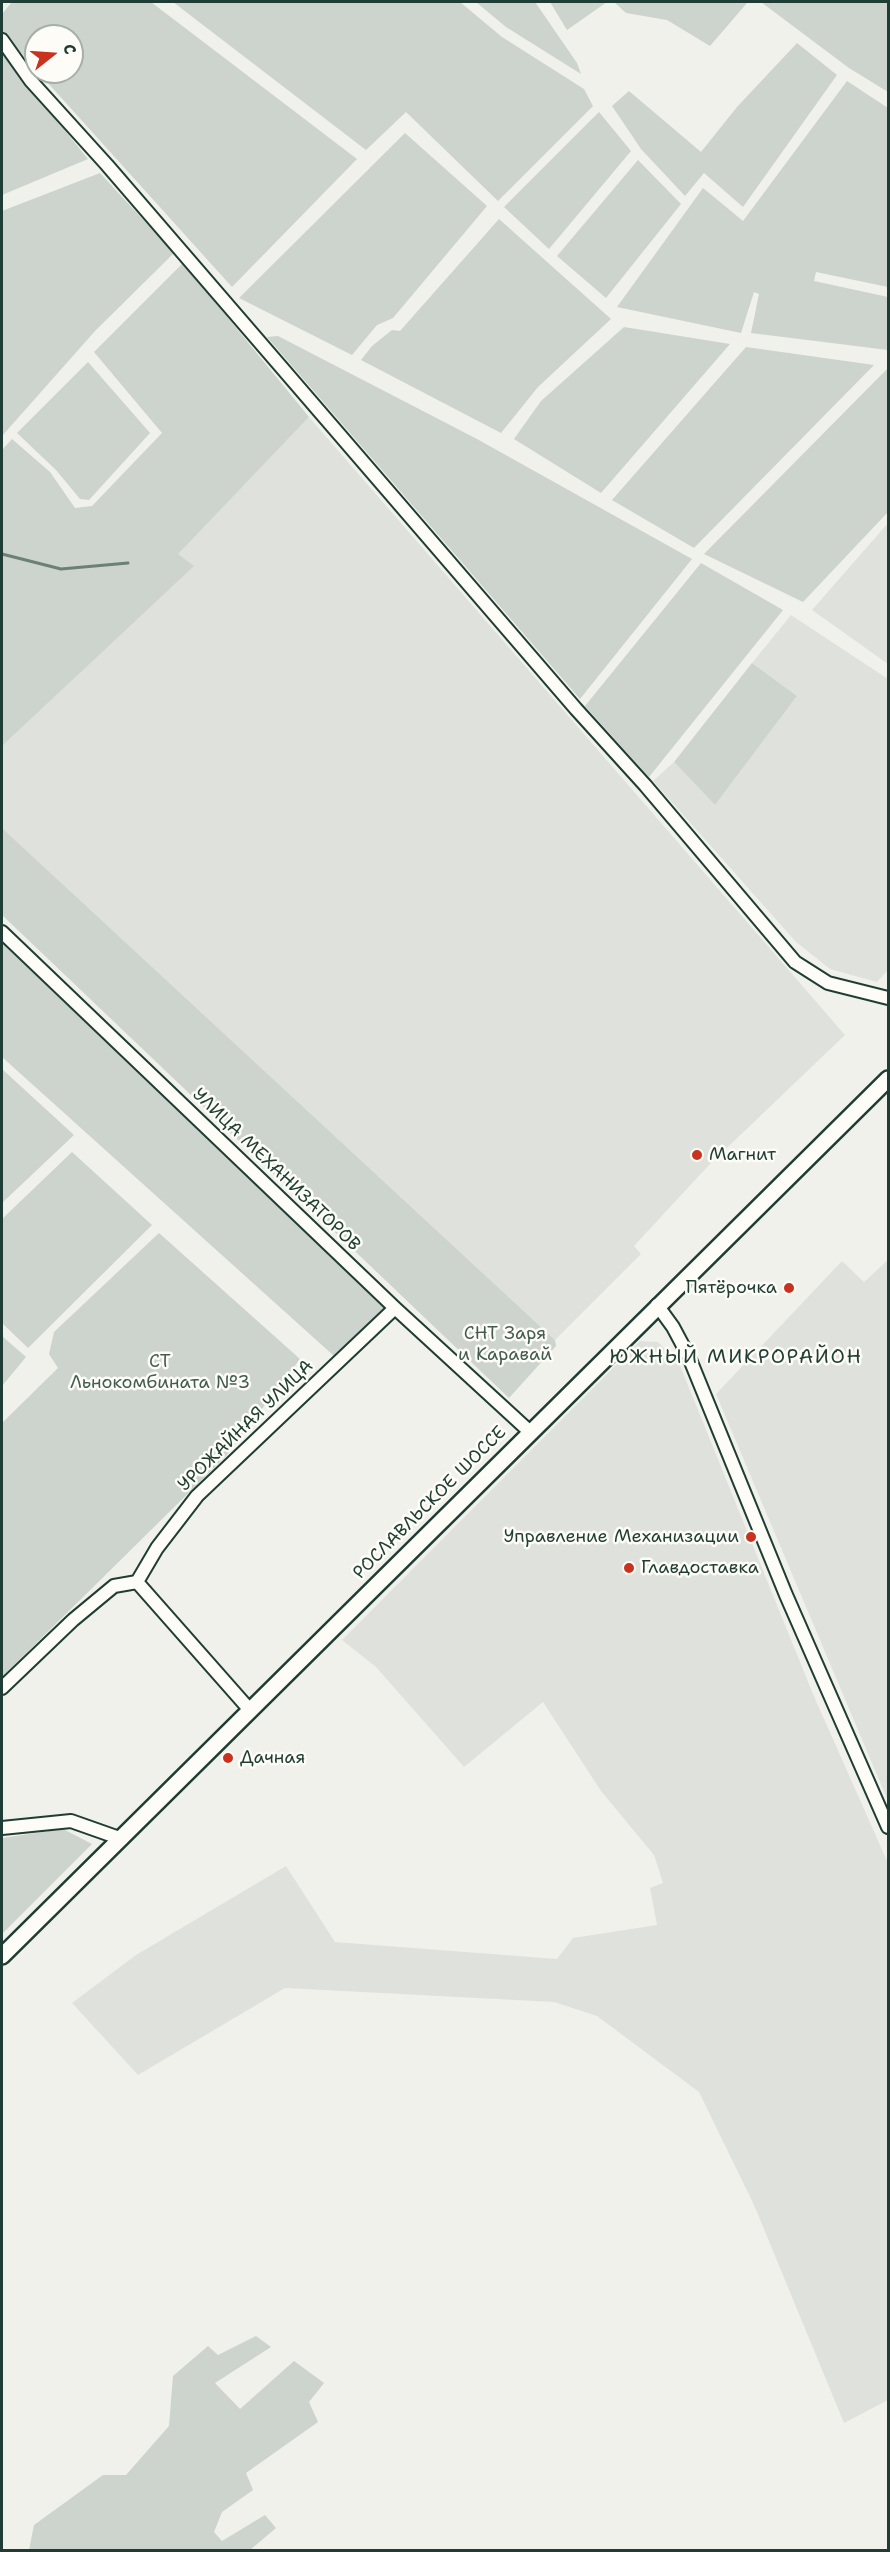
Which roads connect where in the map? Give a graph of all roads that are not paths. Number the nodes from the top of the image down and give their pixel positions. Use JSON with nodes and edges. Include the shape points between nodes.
{"nodes":[{"id":1,"x":2,"y":40,"type":"edge"},
{"id":2,"x":2,"y":932,"type":"edge"},
{"id":3,"x":888,"y":998,"type":"edge"},
{"id":4,"x":888,"y":1079,"type":"edge"},
{"id":5,"x":657,"y":1305,"type":"junction"},
{"id":6,"x":395,"y":1308,"type":"junction"},
{"id":7,"x":530,"y":1431,"type":"junction"},
{"id":8,"x":137,"y":1582,"type":"junction"},
{"id":9,"x":2,"y":1688,"type":"edge"},
{"id":10,"x":249,"y":1709,"type":"junction"},
{"id":11,"x":888,"y":1827,"type":"edge"},
{"id":12,"x":2,"y":1828,"type":"edge"},
{"id":13,"x":122,"y":1839,"type":"junction"},
{"id":14,"x":2,"y":1956,"type":"edge"}],
"edges":[{"from":1,"to":3,"type":"street","via":[[31,81],[795,962],[828,983]]},
{"from":2,"to":6,"type":"street","name":"УЛИЦА МЕХАНИЗАТОРОВ"},
{"from":4,"to":5,"type":"main road","name":"РОСЛАВЛЬСКОЕ ШОССЕ"},
{"from":5,"to":7,"type":"main road","name":"РОСЛАВЛЬСКОЕ ШОССЕ"},
{"from":5,"to":11,"type":"street","via":[[689,1357],[786,1595]]},
{"from":6,"to":7,"type":"street","name":"УЛИЦА МЕХАНИЗАТОРОВ"},
{"from":6,"to":8,"type":"street","name":"УРОЖАЙНАЯ УЛИЦА","via":[[197,1496],[157,1548]]},
{"from":7,"to":10,"type":"main road","name":"РОСЛАВЛЬСКОЕ ШОССЕ"},
{"from":8,"to":9,"type":"street","via":[[114,1586]]},
{"from":8,"to":10,"type":"street"},
{"from":10,"to":13,"type":"main road","name":"РОСЛАВЛЬСКОЕ ШОССЕ"},
{"from":12,"to":13,"type":"street","via":[[71,1821]]},
{"from":13,"to":14,"type":"main road","name":"РОСЛАВЛЬСКОЕ ШОССЕ"}]}
